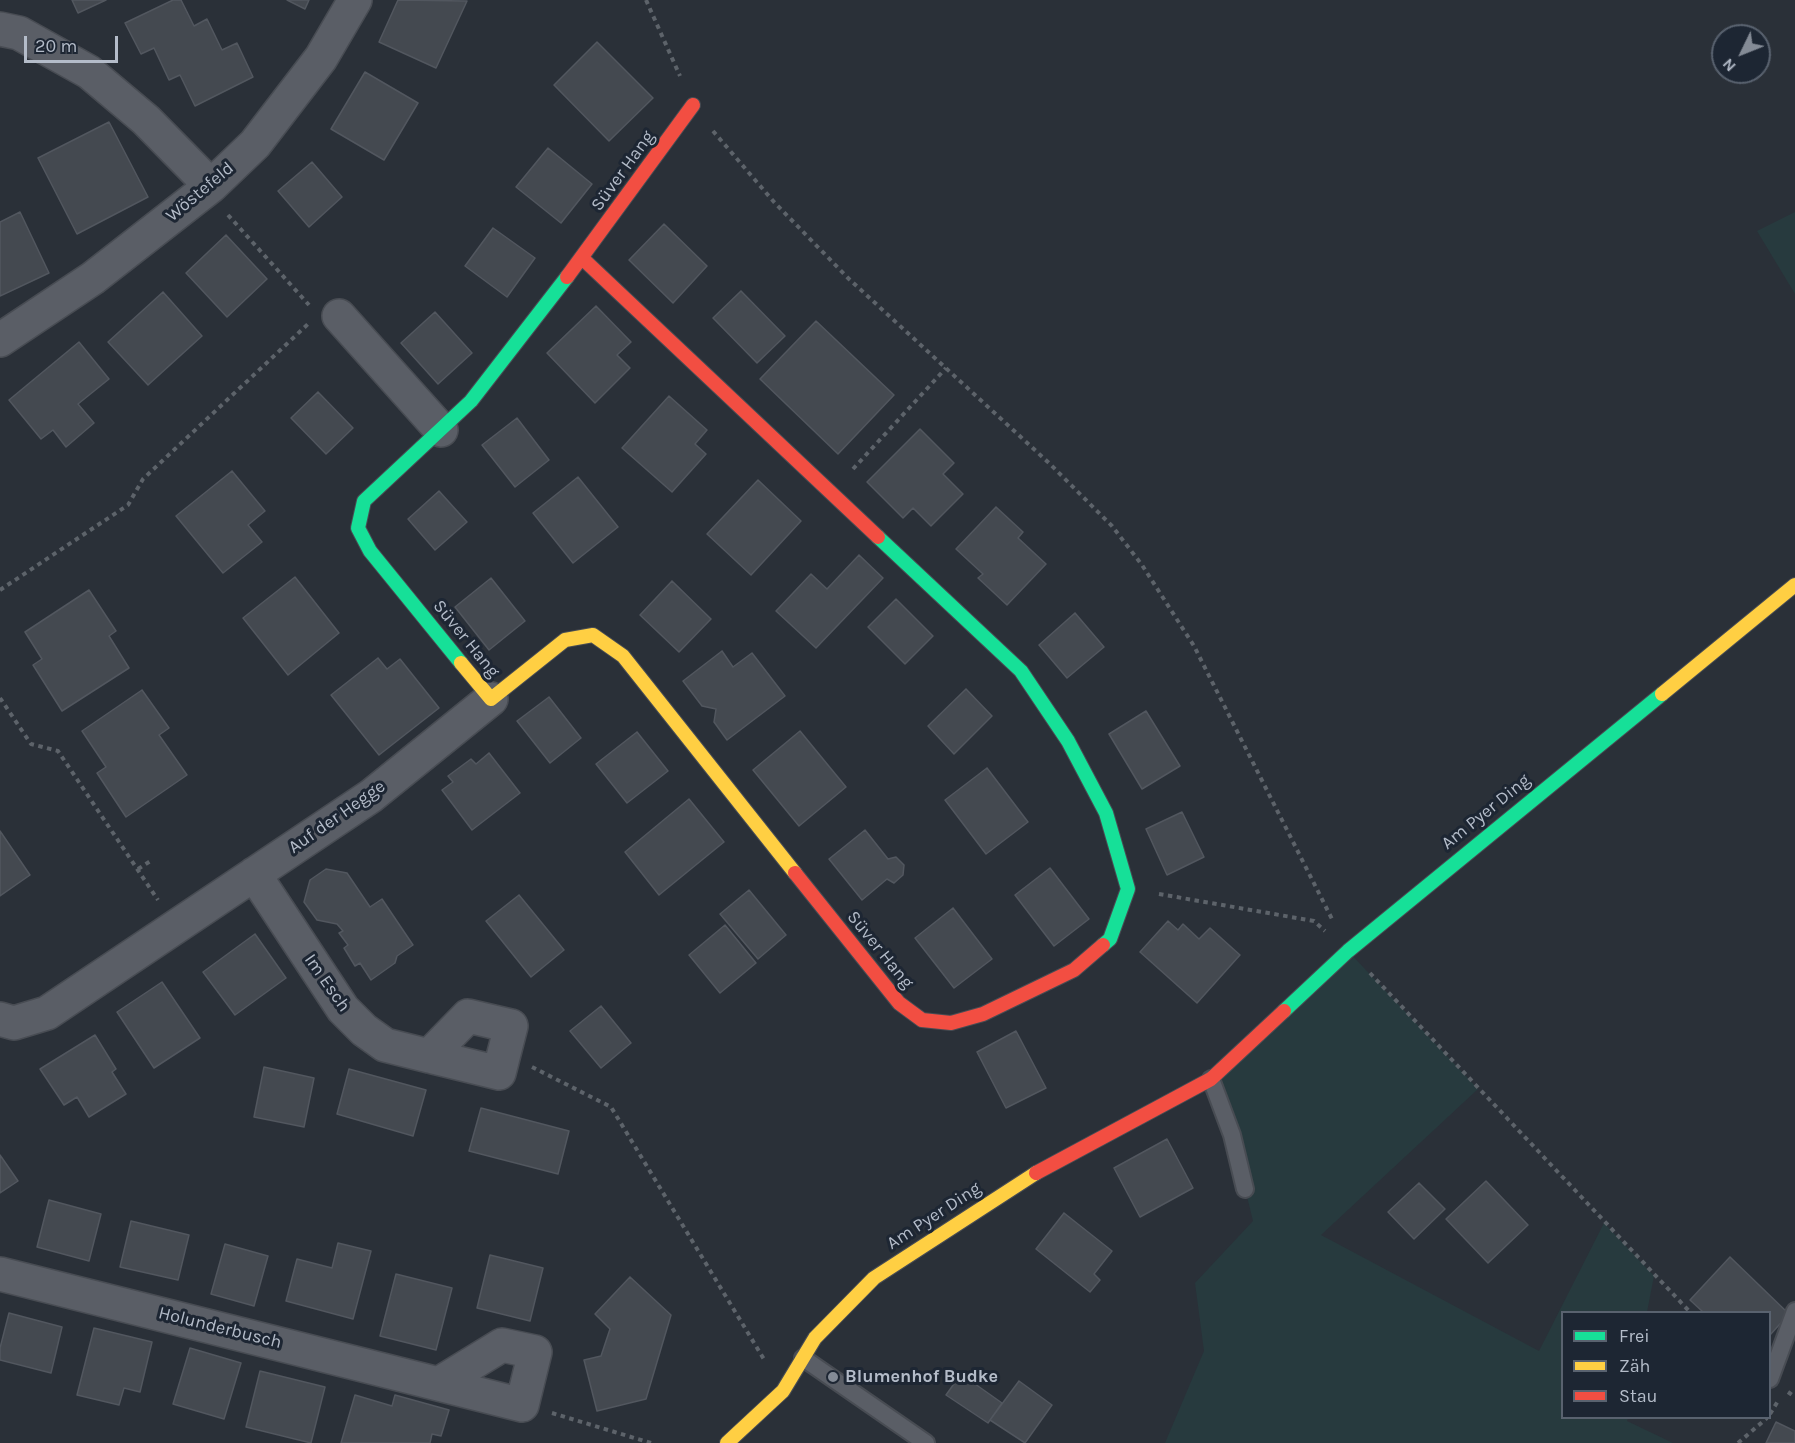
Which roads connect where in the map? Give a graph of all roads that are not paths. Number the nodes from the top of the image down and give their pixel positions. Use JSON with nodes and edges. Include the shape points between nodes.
{"nodes":[{"id":1,"x":355,"y":0,"type":"edge"},
{"id":2,"x":0,"y":29,"type":"edge"},
{"id":3,"x":693,"y":105,"type":"road end"},
{"id":4,"x":211,"y":186,"type":"junction"},
{"id":5,"x":582,"y":258,"type":"junction"},
{"id":6,"x":328,"y":315,"type":"road end"},
{"id":7,"x":0,"y":340,"type":"edge"},
{"id":8,"x":441,"y":430,"type":"junction"},
{"id":9,"x":1795,"y":585,"type":"edge"},
{"id":10,"x":491,"y":699,"type":"junction"},
{"id":11,"x":254,"y":874,"type":"junction"},
{"id":12,"x":0,"y":1019,"type":"edge"},
{"id":13,"x":429,"y":1056,"type":"junction"},
{"id":14,"x":1211,"y":1079,"type":"junction"},
{"id":15,"x":1245,"y":1189,"type":"dead end"},
{"id":16,"x":0,"y":1274,"type":"edge"},
{"id":17,"x":1795,"y":1311,"type":"edge"},
{"id":18,"x":803,"y":1358,"type":"junction"},
{"id":19,"x":1771,"y":1376,"type":"edge"},
{"id":20,"x":440,"y":1383,"type":"junction"},
{"id":21,"x":727,"y":1443,"type":"edge"},
{"id":22,"x":926,"y":1443,"type":"edge"}],
"edges":[{"from":1,"to":4,"type":"street","name":"Wöstefeld","via":[[321,58],[255,144]]},
{"from":2,"to":4,"type":"street","via":[[18,33],[89,72],[146,120]]},
{"from":3,"to":5,"type":"street","name":"Süver Hang"},
{"from":4,"to":7,"type":"street","name":"Wöstefeld","via":[[93,278]]},
{"from":5,"to":8,"type":"street","name":"Süver Hang","via":[[471,401]]},
{"from":5,"to":10,"type":"street","name":"Süver Hang","via":[[1021,671],[1068,741],[1106,813],[1128,889],[1110,939],[1074,970],[983,1014],[951,1023],[922,1020],[899,1003],[623,656],[593,635],[565,640]]},
{"from":6,"to":8,"type":"street"},
{"from":8,"to":10,"type":"street","name":"Süver Hang","via":[[364,501],[358,528],[370,551]]},
{"from":9,"to":14,"type":"street","name":"Am Pyer Ding","via":[[1348,951]]},
{"from":10,"to":11,"type":"street","name":"Auf der Hegge","via":[[371,796]]},
{"from":11,"to":12,"type":"street","name":"Auf der Hegge","via":[[47,1013],[14,1023]]},
{"from":11,"to":13,"type":"street","name":"Im Esch","via":[[343,1009],[385,1045]]},
{"from":13,"to":13,"type":"street","name":"Im Esch","via":[[499,1073],[511,1026],[468,1016]]},
{"from":14,"to":15,"type":"lane","via":[[1232,1135]]},
{"from":14,"to":18,"type":"street","name":"Am Pyer Ding","via":[[1043,1169],[874,1278],[815,1338]]},
{"from":16,"to":20,"type":"street","name":"Holunderbusch"},
{"from":17,"to":19,"type":"lane"},
{"from":18,"to":21,"type":"street","name":"Am Pyer Ding","via":[[783,1391]]},
{"from":18,"to":22,"type":"lane"},
{"from":20,"to":20,"type":"street","name":"Holunderbusch","via":[[522,1405],[536,1352],[501,1345]]}]}
